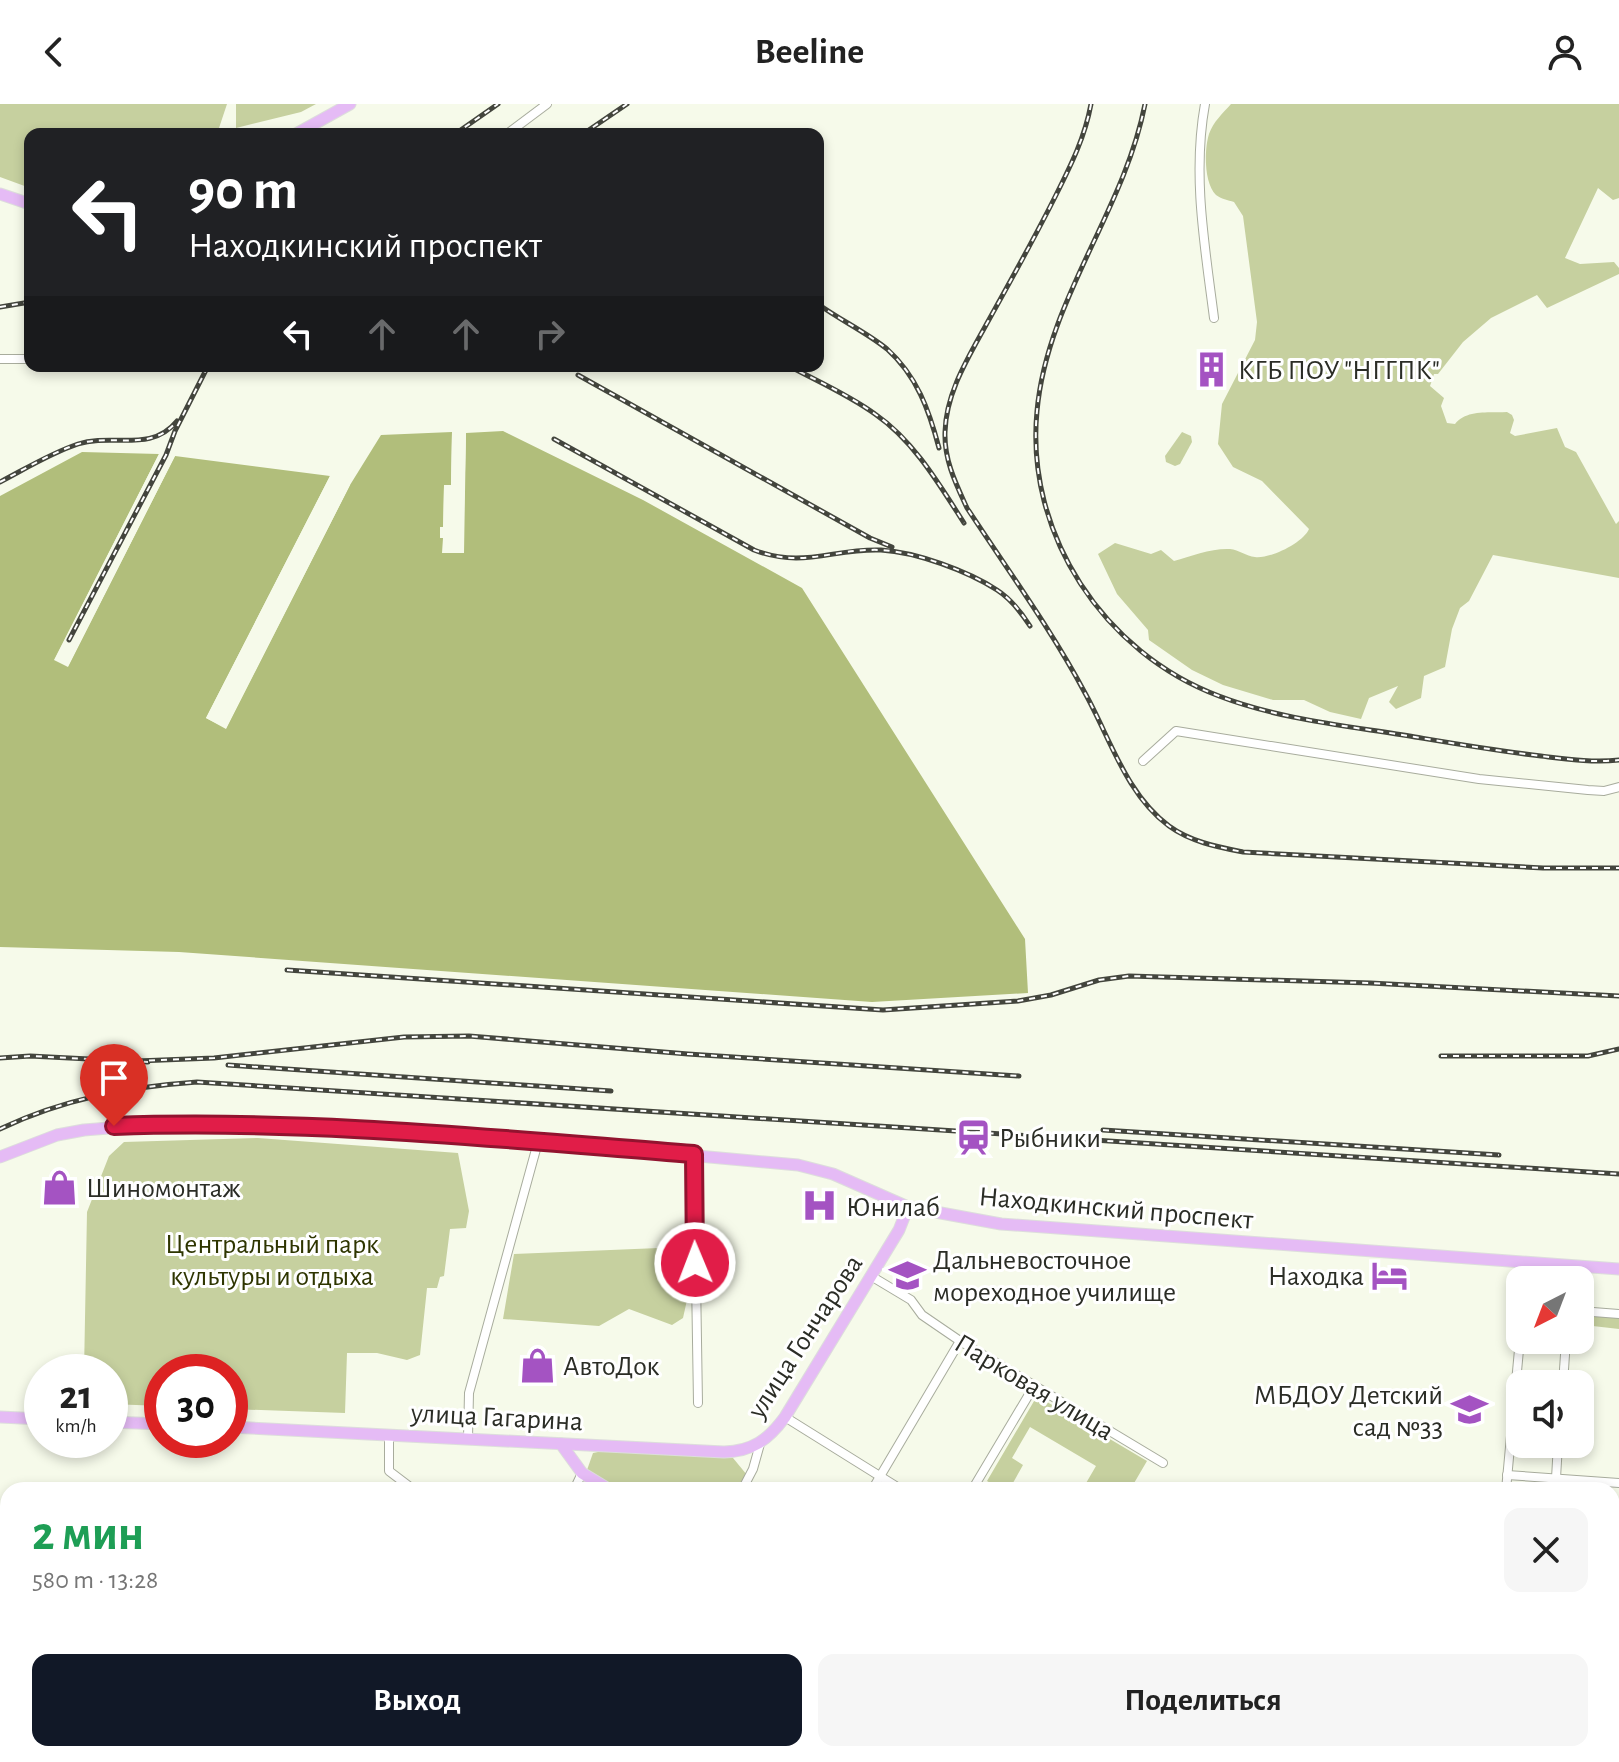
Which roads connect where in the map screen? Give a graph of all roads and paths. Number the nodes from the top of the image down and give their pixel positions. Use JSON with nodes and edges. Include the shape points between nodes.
{"nodes":[{"id":1,"x":350,"y":104,"type":"edge"},
{"id":2,"x":547,"y":104,"type":"edge"},
{"id":3,"x":1206,"y":105,"type":"edge"},
{"id":4,"x":307,"y":128,"type":"edge"},
{"id":5,"x":515,"y":128,"type":"edge"},
{"id":6,"x":0,"y":194,"type":"edge"},
{"id":7,"x":24,"y":202,"type":"edge"},
{"id":8,"x":1214,"y":318,"type":"dead end"},
{"id":9,"x":0,"y":359,"type":"edge"},
{"id":10,"x":24,"y":359,"type":"edge"},
{"id":11,"x":1143,"y":761,"type":"dead end"},
{"id":12,"x":1619,"y":787,"type":"edge"},
{"id":13,"x":538,"y":1142,"type":"junction"},
{"id":14,"x":694,"y":1154,"type":"junction"},
{"id":15,"x":0,"y":1157,"type":"edge"},
{"id":16,"x":908,"y":1207,"type":"junction"},
{"id":17,"x":1527,"y":1262,"type":"junction"},
{"id":18,"x":1527,"y":1266,"type":"edge"},
{"id":19,"x":1619,"y":1269,"type":"edge"},
{"id":20,"x":871,"y":1276,"type":"junction"},
{"id":21,"x":1594,"y":1312,"type":"edge"},
{"id":22,"x":1619,"y":1314,"type":"edge"},
{"id":23,"x":960,"y":1341,"type":"junction"},
{"id":24,"x":1519,"y":1354,"type":"edge"},
{"id":25,"x":1034,"y":1386,"type":"junction"},
{"id":26,"x":698,"y":1403,"type":"dead end"},
{"id":27,"x":0,"y":1417,"type":"edge"},
{"id":28,"x":785,"y":1417,"type":"junction"},
{"id":29,"x":24,"y":1418,"type":"edge"},
{"id":30,"x":248,"y":1428,"type":"edge"},
{"id":31,"x":389,"y":1434,"type":"junction"},
{"id":32,"x":468,"y":1438,"type":"junction"},
{"id":33,"x":561,"y":1444,"type":"junction"},
{"id":34,"x":760,"y":1444,"type":"junction"},
{"id":35,"x":1557,"y":1458,"type":"edge"},
{"id":36,"x":1163,"y":1463,"type":"dead end"},
{"id":37,"x":582,"y":1473,"type":"junction"},
{"id":38,"x":1507,"y":1475,"type":"junction"},
{"id":39,"x":880,"y":1477,"type":"junction"},
{"id":40,"x":1556,"y":1478,"type":"junction"},
{"id":41,"x":403,"y":1482,"type":"edge"},
{"id":42,"x":578,"y":1482,"type":"edge"},
{"id":43,"x":597,"y":1482,"type":"edge"},
{"id":44,"x":746,"y":1482,"type":"edge"},
{"id":45,"x":877,"y":1482,"type":"edge"},
{"id":46,"x":888,"y":1482,"type":"edge"},
{"id":47,"x":977,"y":1482,"type":"edge"},
{"id":48,"x":1507,"y":1482,"type":"edge"},
{"id":49,"x":1606,"y":1482,"type":"edge"}],
"edges":[{"from":1,"to":4,"type":"main road"},
{"from":2,"to":5,"type":"street"},
{"from":3,"to":8,"type":"street","via":[[1201,208]]},
{"from":6,"to":7,"type":"main road"},
{"from":9,"to":10,"type":"street"},
{"from":11,"to":12,"type":"street","via":[[1176,731],[1479,779],[1604,791]]},
{"from":13,"to":14,"type":"main road","name":"Находкинский проспект"},
{"from":13,"to":15,"type":"main road","name":"Находкинский проспект","via":[[369,1128],[146,1125],[57,1135]]},
{"from":13,"to":32,"type":"street","via":[[469,1393]]},
{"from":14,"to":16,"type":"main road","name":"Находкинский проспект","via":[[815,1168]]},
{"from":14,"to":26,"type":"street"},
{"from":16,"to":17,"type":"main road","name":"Находкинский проспект","via":[[1001,1224]]},
{"from":16,"to":20,"type":"main road","name":"улица Гончарова"},
{"from":17,"to":18,"type":"street"},
{"from":17,"to":19,"type":"main road","name":"Находкинский проспект"},
{"from":20,"to":23,"type":"street","name":"Парковая улица","via":[[911,1300],[922,1315]]},
{"from":20,"to":28,"type":"main road","name":"улица Гончарова"},
{"from":21,"to":22,"type":"street"},
{"from":23,"to":25,"type":"street","name":"Парковая улица"},
{"from":23,"to":39,"type":"street"},
{"from":24,"to":38,"type":"street"},
{"from":25,"to":36,"type":"street","name":"Парковая улица"},
{"from":25,"to":47,"type":"street"},
{"from":27,"to":29,"type":"main road"},
{"from":28,"to":34,"type":"main road","name":"улица Гончарова"},
{"from":28,"to":39,"type":"street"},
{"from":30,"to":31,"type":"main road","name":"улица Гагарина"},
{"from":31,"to":32,"type":"main road","name":"улица Гагарина"},
{"from":31,"to":41,"type":"street","via":[[389,1471]]},
{"from":32,"to":33,"type":"main road","name":"улица Гагарина"},
{"from":33,"to":34,"type":"main road","name":"улица Гагарина","via":[[724,1452]]},
{"from":33,"to":37,"type":"main road"},
{"from":34,"to":44,"type":"street","name":"улица Гончарова"},
{"from":35,"to":40,"type":"street"},
{"from":37,"to":42,"type":"street"},
{"from":37,"to":43,"type":"main road"},
{"from":38,"to":40,"type":"street"},
{"from":38,"to":48,"type":"street"},
{"from":39,"to":45,"type":"street"},
{"from":39,"to":46,"type":"street"},
{"from":40,"to":49,"type":"street"}]}
